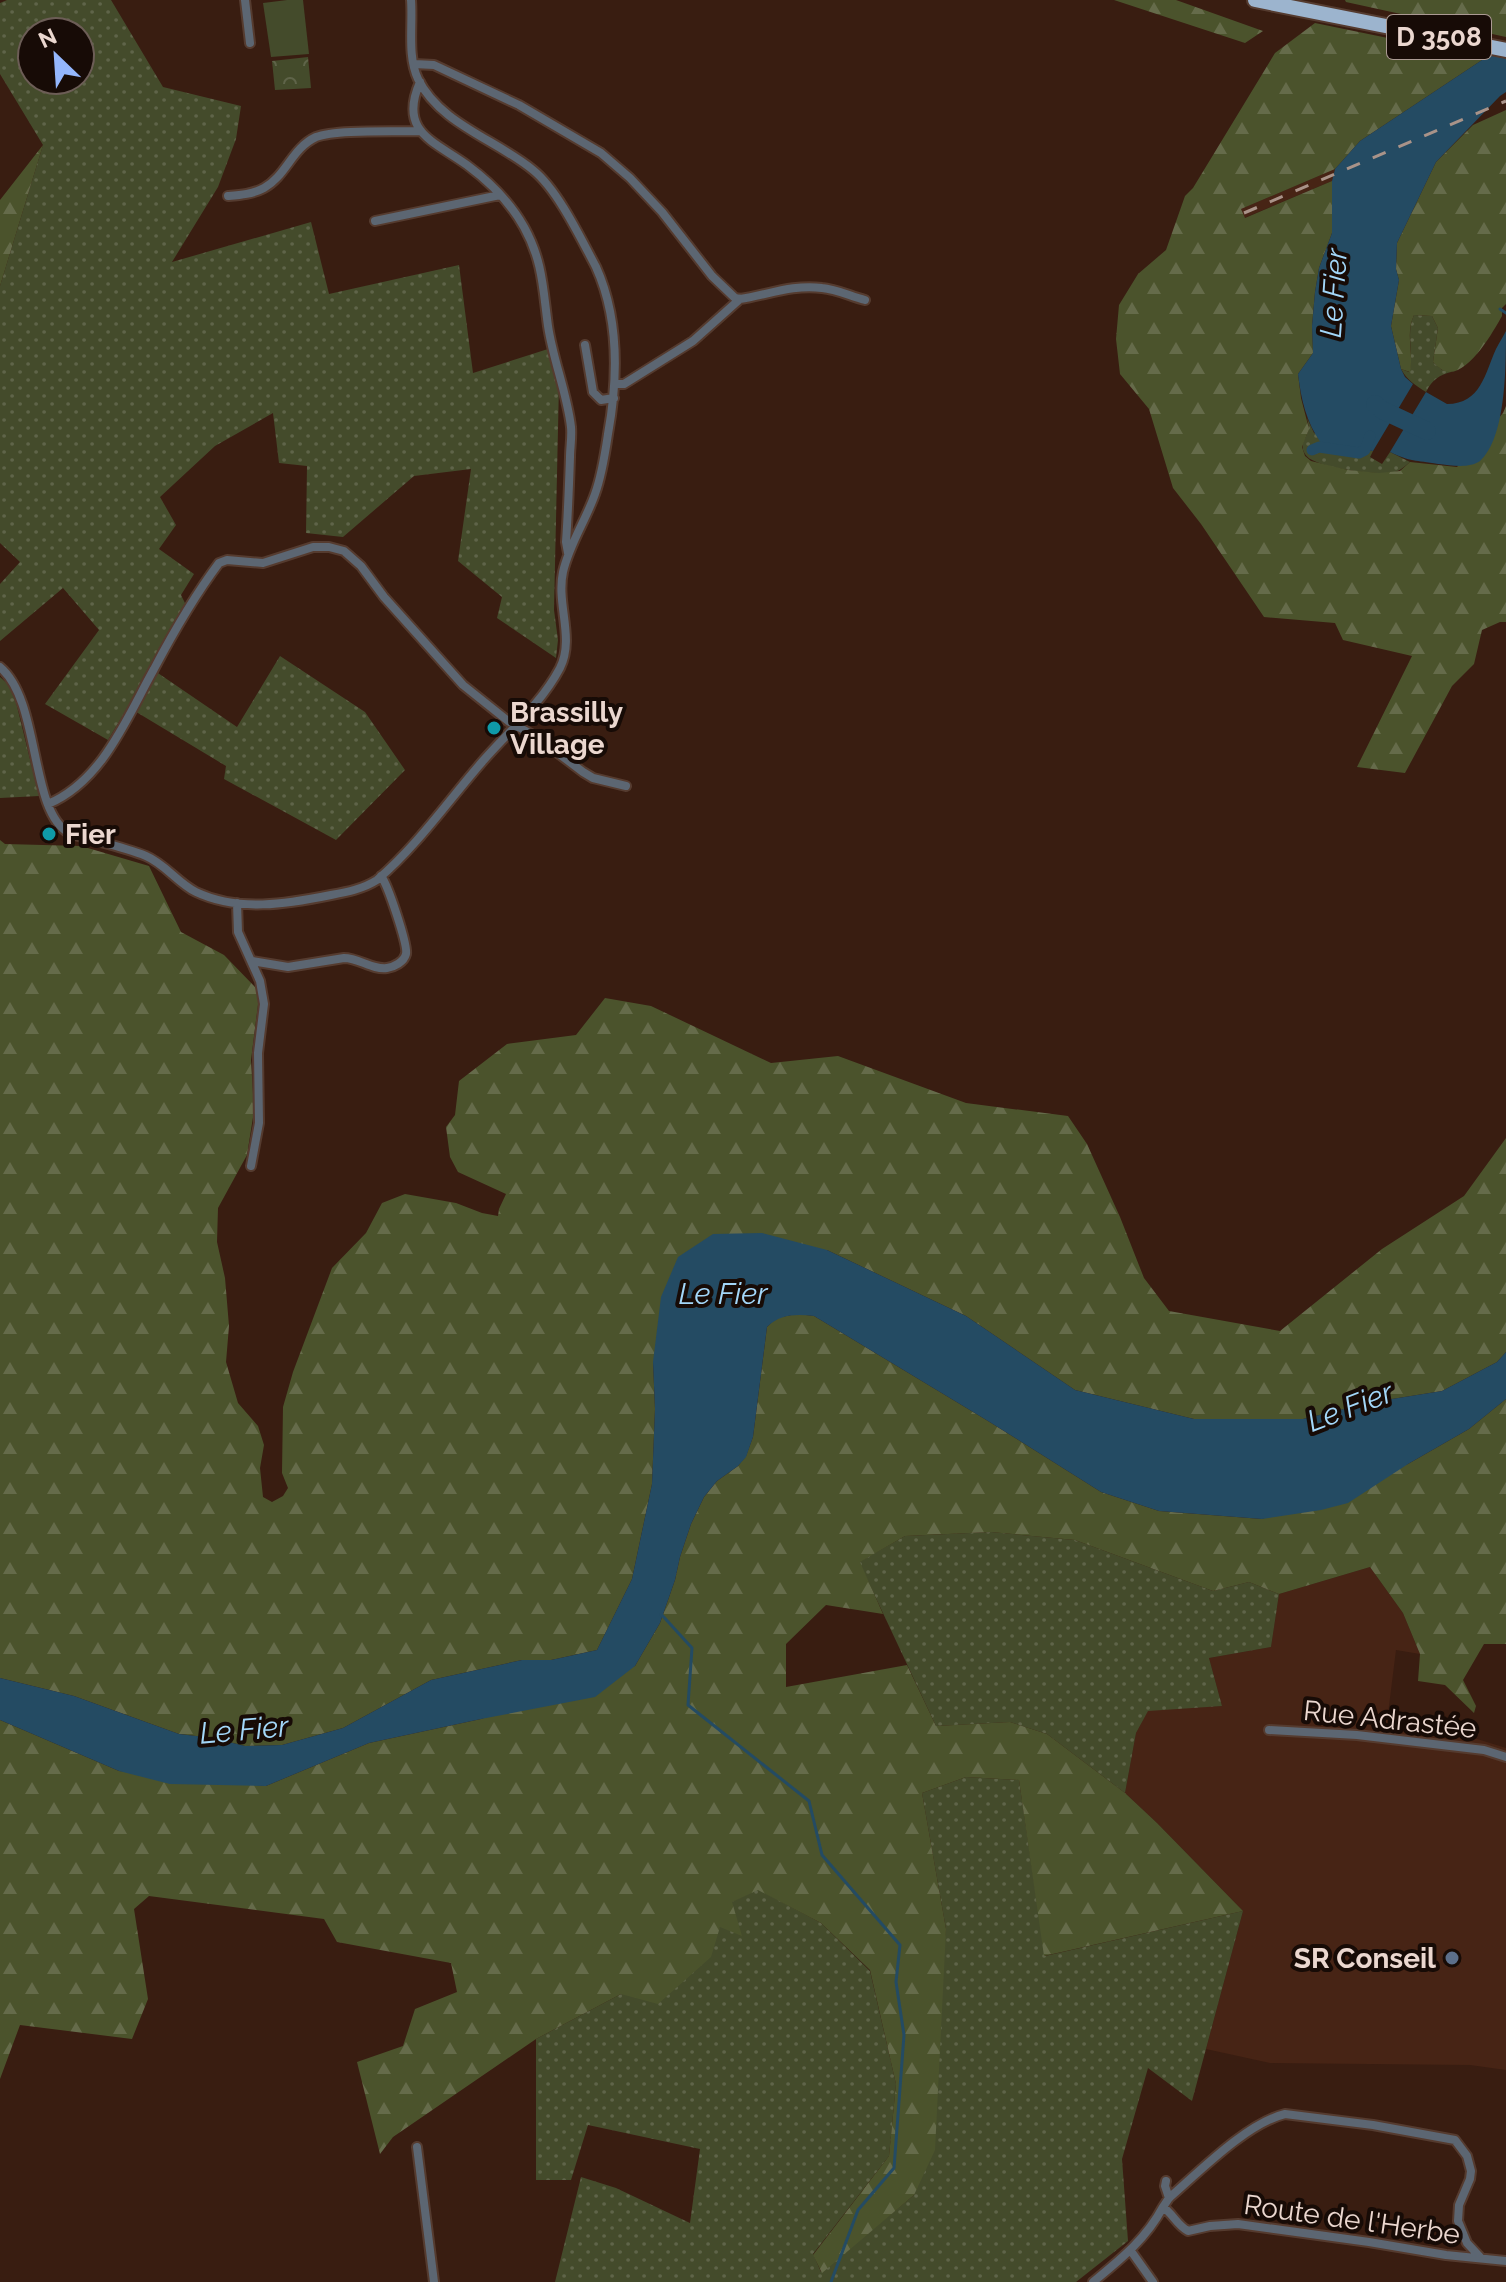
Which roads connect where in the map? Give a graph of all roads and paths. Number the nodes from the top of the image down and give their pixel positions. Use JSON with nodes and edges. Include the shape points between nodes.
{"nodes":[{"id":1,"x":245,"y":0,"type":"edge"},
{"id":2,"x":411,"y":0,"type":"edge"},
{"id":3,"x":1255,"y":0,"type":"edge"},
{"id":4,"x":250,"y":43,"type":"dead end"},
{"id":5,"x":1506,"y":50,"type":"edge"},
{"id":6,"x":414,"y":64,"type":"junction"},
{"id":7,"x":420,"y":82,"type":"junction"},
{"id":8,"x":421,"y":131,"type":"junction"},
{"id":9,"x":500,"y":195,"type":"junction"},
{"id":10,"x":228,"y":196,"type":"dead end"},
{"id":11,"x":375,"y":221,"type":"dead end"},
{"id":12,"x":740,"y":299,"type":"junction"},
{"id":13,"x":865,"y":300,"type":"dead end"},
{"id":14,"x":585,"y":345,"type":"dead end"},
{"id":15,"x":616,"y":384,"type":"junction"},
{"id":16,"x":614,"y":398,"type":"junction"},
{"id":17,"x":569,"y":555,"type":"junction"},
{"id":18,"x":0,"y":667,"type":"edge"},
{"id":19,"x":516,"y":726,"type":"junction"},
{"id":20,"x":626,"y":786,"type":"dead end"},
{"id":21,"x":48,"y":804,"type":"junction"},
{"id":22,"x":381,"y":876,"type":"junction"},
{"id":23,"x":237,"y":903,"type":"junction"},
{"id":24,"x":252,"y":961,"type":"junction"},
{"id":25,"x":251,"y":1166,"type":"dead end"},
{"id":26,"x":1269,"y":1730,"type":"dead end"},
{"id":27,"x":1506,"y":1757,"type":"edge"},
{"id":28,"x":417,"y":2147,"type":"dead end"},
{"id":29,"x":1166,"y":2181,"type":"dead end"},
{"id":30,"x":1169,"y":2198,"type":"junction"},
{"id":31,"x":1163,"y":2207,"type":"junction"},
{"id":32,"x":1467,"y":2243,"type":"junction"},
{"id":33,"x":1131,"y":2251,"type":"junction"},
{"id":34,"x":1446,"y":2255,"type":"junction"},
{"id":35,"x":1480,"y":2258,"type":"junction"},
{"id":36,"x":1506,"y":2261,"type":"edge"},
{"id":37,"x":434,"y":2282,"type":"edge"},
{"id":38,"x":1093,"y":2282,"type":"edge"},
{"id":39,"x":1153,"y":2282,"type":"edge"}],
"edges":[{"from":1,"to":4,"type":"street"},
{"from":2,"to":6,"type":"street"},
{"from":3,"to":5,"type":"highway","number":"D 3508"},
{"from":6,"to":7,"type":"street"},
{"from":6,"to":12,"type":"street","via":[[434,65],[519,105],[601,153],[662,212],[721,287]]},
{"from":7,"to":8,"type":"street","via":[[413,108]]},
{"from":7,"to":15,"type":"street","via":[[445,112],[528,166],[551,190],[603,281]]},
{"from":8,"to":9,"type":"street"},
{"from":8,"to":10,"type":"street","via":[[317,137],[296,152],[269,185]]},
{"from":9,"to":11,"type":"street"},
{"from":9,"to":17,"type":"street","via":[[521,222],[543,279],[548,329],[571,428]]},
{"from":12,"to":13,"type":"street","via":[[812,287]]},
{"from":12,"to":15,"type":"street","via":[[693,341]]},
{"from":14,"to":16,"type":"street","via":[[593,392],[601,400]]},
{"from":15,"to":16,"type":"street"},
{"from":16,"to":17,"type":"street","via":[[598,485]]},
{"from":17,"to":19,"type":"street","via":[[562,581],[563,661]]},
{"from":18,"to":21,"type":"street","via":[[19,692]]},
{"from":19,"to":20,"type":"street","via":[[593,778]]},
{"from":19,"to":21,"type":"street","via":[[449,671],[344,551],[313,547],[263,563],[227,560],[217,565],[106,754],[73,790]]},
{"from":19,"to":22,"type":"street"},
{"from":21,"to":23,"type":"street","via":[[64,830],[150,858],[194,891]]},
{"from":22,"to":23,"type":"street","via":[[362,888],[296,902]]},
{"from":22,"to":24,"type":"street","via":[[406,949],[400,964],[378,968],[344,958],[288,967]]},
{"from":23,"to":24,"type":"street","via":[[238,932]]},
{"from":24,"to":25,"type":"street","via":[[264,1004],[258,1053],[259,1128]]},
{"from":26,"to":27,"type":"street","name":"Rue Adrastée","via":[[1357,1735]]},
{"from":28,"to":37,"type":"street"},
{"from":29,"to":30,"type":"street"},
{"from":30,"to":31,"type":"street"},
{"from":30,"to":32,"type":"street","via":[[1234,2142],[1276,2116],[1373,2125],[1451,2138],[1462,2148],[1471,2171],[1458,2212]]},
{"from":31,"to":33,"type":"street"},
{"from":31,"to":34,"type":"street","name":"Route de l'Herbe","via":[[1188,2231],[1238,2224]]},
{"from":32,"to":34,"type":"street"},
{"from":32,"to":35,"type":"street"},
{"from":33,"to":38,"type":"street"},
{"from":33,"to":39,"type":"street"},
{"from":34,"to":35,"type":"street","name":"Route de l'Herbe"},
{"from":35,"to":36,"type":"street","name":"Route de l'Herbe"}]}
